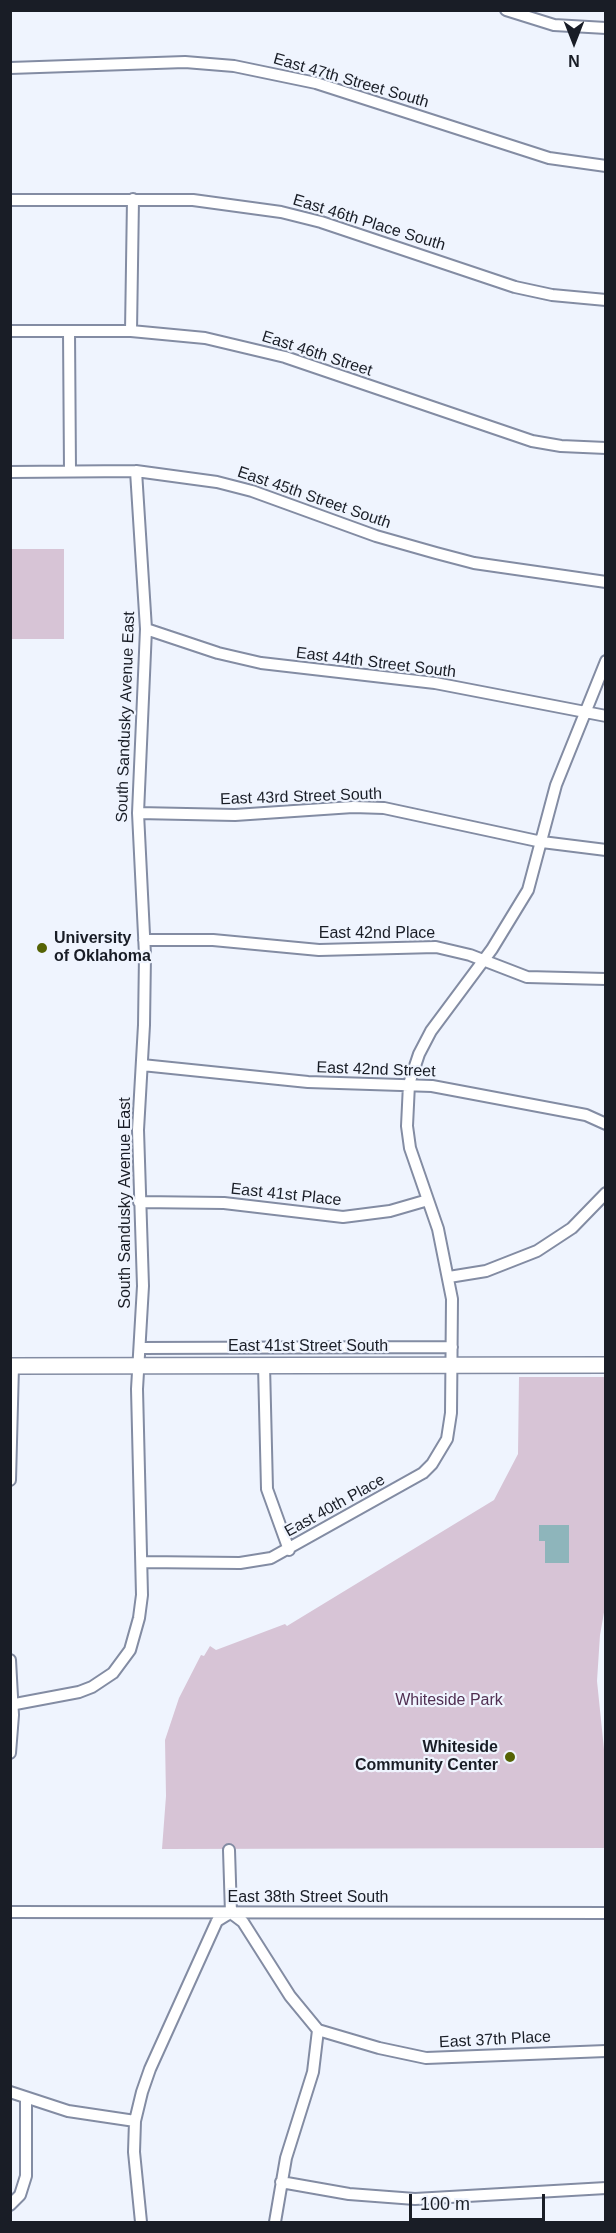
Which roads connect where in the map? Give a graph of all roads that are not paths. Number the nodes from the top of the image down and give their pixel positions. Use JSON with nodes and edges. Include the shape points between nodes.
{"nodes":[{"id":1,"x":506,"y":10,"type":"edge"},
{"id":2,"x":606,"y":28,"type":"edge"},
{"id":3,"x":10,"y":68,"type":"edge"},
{"id":4,"x":606,"y":166,"type":"edge"},
{"id":5,"x":133,"y":199,"type":"junction"},
{"id":6,"x":10,"y":200,"type":"edge"},
{"id":7,"x":606,"y":300,"type":"edge"},
{"id":8,"x":10,"y":331,"type":"edge"},
{"id":9,"x":69,"y":331,"type":"junction"},
{"id":10,"x":131,"y":331,"type":"junction"},
{"id":11,"x":606,"y":448,"type":"edge"},
{"id":12,"x":70,"y":471,"type":"junction"},
{"id":13,"x":136,"y":471,"type":"junction"},
{"id":14,"x":10,"y":472,"type":"edge"},
{"id":15,"x":606,"y":582,"type":"edge"},
{"id":16,"x":146,"y":629,"type":"junction"},
{"id":17,"x":606,"y":661,"type":"edge"},
{"id":18,"x":585,"y":713,"type":"junction"},
{"id":19,"x":606,"y":716,"type":"edge"},
{"id":20,"x":138,"y":813,"type":"junction"},
{"id":21,"x":542,"y":842,"type":"junction"},
{"id":22,"x":606,"y":850,"type":"edge"},
{"id":23,"x":144,"y":940,"type":"junction"},
{"id":24,"x":483,"y":961,"type":"junction"},
{"id":25,"x":606,"y":979,"type":"edge"},
{"id":26,"x":142,"y":1065,"type":"junction"},
{"id":27,"x":409,"y":1084,"type":"junction"},
{"id":28,"x":606,"y":1124,"type":"edge"},
{"id":29,"x":606,"y":1194,"type":"edge"},
{"id":30,"x":428,"y":1200,"type":"junction"},
{"id":31,"x":139,"y":1202,"type":"junction"},
{"id":32,"x":449,"y":1277,"type":"junction"},
{"id":33,"x":452,"y":1347,"type":"junction"},
{"id":34,"x":140,"y":1348,"type":"junction"},
{"id":35,"x":264,"y":1365,"type":"junction"},
{"id":36,"x":452,"y":1365,"type":"junction"},
{"id":37,"x":606,"y":1365,"type":"edge"},
{"id":38,"x":12,"y":1366,"type":"edge"},
{"id":39,"x":139,"y":1366,"type":"junction"},
{"id":40,"x":10,"y":1480,"type":"edge"},
{"id":41,"x":289,"y":1550,"type":"junction"},
{"id":42,"x":142,"y":1562,"type":"junction"},
{"id":43,"x":10,"y":1660,"type":"edge"},
{"id":44,"x":12,"y":1704,"type":"edge"},
{"id":45,"x":10,"y":1754,"type":"edge"},
{"id":46,"x":229,"y":1850,"type":"dead end"},
{"id":47,"x":10,"y":1912,"type":"edge"},
{"id":48,"x":231,"y":1913,"type":"junction"},
{"id":49,"x":606,"y":1913,"type":"edge"},
{"id":50,"x":318,"y":2030,"type":"junction"},
{"id":51,"x":606,"y":2051,"type":"edge"},
{"id":52,"x":10,"y":2092,"type":"edge"},
{"id":53,"x":26,"y":2098,"type":"junction"},
{"id":54,"x":135,"y":2121,"type":"junction"},
{"id":55,"x":281,"y":2182,"type":"junction"},
{"id":56,"x":606,"y":2188,"type":"edge"},
{"id":57,"x":10,"y":2205,"type":"edge"},
{"id":58,"x":141,"y":2223,"type":"edge"},
{"id":59,"x":275,"y":2223,"type":"edge"}],
"edges":[{"from":1,"to":2,"type":"street","via":[[554,24]]},
{"from":3,"to":4,"type":"street","name":"East 47th Street South","via":[[185,62],[254,69],[316,83],[549,158]]},
{"from":5,"to":6,"type":"street","name":"East 46th Place South"},
{"from":5,"to":7,"type":"street","name":"East 46th Place South","via":[[214,202],[281,212],[515,287]]},
{"from":5,"to":10,"type":"street"},
{"from":8,"to":9,"type":"street","name":"East 46th Street"},
{"from":9,"to":10,"type":"street","name":"East 46th Street"},
{"from":9,"to":12,"type":"street"},
{"from":10,"to":11,"type":"street","name":"East 46th Street","via":[[205,338],[245,347],[285,357],[515,436],[561,446]]},
{"from":12,"to":13,"type":"street","name":"East 45th Street South"},
{"from":12,"to":14,"type":"street","name":"East 45th Street South"},
{"from":13,"to":15,"type":"street","name":"East 45th Street South","via":[[207,480],[252,491],[376,536],[474,562]]},
{"from":13,"to":16,"type":"street","name":"South Sandusky Avenue East"},
{"from":16,"to":18,"type":"street","name":"East 44th Street South","via":[[261,663],[435,683]]},
{"from":16,"to":20,"type":"street","name":"South Sandusky Avenue East"},
{"from":17,"to":18,"type":"street","name":"East 40th Place"},
{"from":18,"to":19,"type":"street","name":"East 44th Street South"},
{"from":18,"to":21,"type":"street","name":"East 40th Place","via":[[556,785]]},
{"from":20,"to":21,"type":"street","name":"East 43rd Street South","via":[[235,815],[384,808]]},
{"from":20,"to":23,"type":"street","name":"South Sandusky Avenue East"},
{"from":21,"to":22,"type":"street","name":"East 43rd Street South"},
{"from":21,"to":24,"type":"street","name":"East 40th Place","via":[[528,890]]},
{"from":23,"to":24,"type":"street","name":"East 42nd Place","via":[[213,940],[319,950],[436,948],[455,950]]},
{"from":23,"to":26,"type":"street","name":"South Sandusky Avenue East"},
{"from":24,"to":25,"type":"street","name":"East 42nd Place","via":[[527,977]]},
{"from":24,"to":27,"type":"street","name":"East 40th Place","via":[[431,1032]]},
{"from":26,"to":27,"type":"street","name":"East 42nd Street","via":[[308,1082]]},
{"from":26,"to":31,"type":"street","name":"South Sandusky Avenue East"},
{"from":27,"to":28,"type":"street","name":"East 42nd Street","via":[[460,1089],[585,1115]]},
{"from":27,"to":30,"type":"street","name":"East 40th Place","via":[[408,1139]]},
{"from":29,"to":32,"type":"street","via":[[556,1240],[537,1251],[486,1271]]},
{"from":30,"to":31,"type":"street","name":"East 41st Place","via":[[390,1211],[343,1217],[224,1203]]},
{"from":30,"to":32,"type":"street","name":"East 40th Place"},
{"from":31,"to":34,"type":"street","name":"South Sandusky Avenue East","via":[[143,1286]]},
{"from":32,"to":33,"type":"street","name":"East 40th Place"},
{"from":33,"to":34,"type":"street","name":"East 41st Street South"},
{"from":33,"to":36,"type":"street","name":"East 40th Place"},
{"from":34,"to":39,"type":"street","name":"South Sandusky Avenue East"},
{"from":35,"to":36,"type":"main road","name":"East 41st Street South"},
{"from":35,"to":39,"type":"main road","name":"East 41st Street South"},
{"from":35,"to":41,"type":"street","via":[[267,1489]]},
{"from":36,"to":37,"type":"main road","name":"East 41st Street South"},
{"from":36,"to":41,"type":"street","name":"East 40th Place","via":[[450,1426],[432,1464],[411,1481]]},
{"from":38,"to":39,"type":"main road","name":"East 41st Street South"},
{"from":38,"to":40,"type":"street"},
{"from":39,"to":42,"type":"street","name":"South Sandusky Avenue East"},
{"from":41,"to":42,"type":"street","name":"East 40th Place","via":[[271,1558],[240,1563]]},
{"from":42,"to":44,"type":"street","name":"South Sandusky Avenue East","via":[[139,1618],[130,1650],[108,1677],[79,1692]]},
{"from":43,"to":44,"type":"street"},
{"from":44,"to":45,"type":"street"},
{"from":46,"to":48,"type":"street"},
{"from":47,"to":48,"type":"street","name":"East 38th Street South"},
{"from":48,"to":49,"type":"street","name":"East 38th Street South"},
{"from":48,"to":50,"type":"street","via":[[243,1922],[290,1996]]},
{"from":48,"to":54,"type":"street","via":[[217,1921],[150,2069]]},
{"from":50,"to":51,"type":"street","name":"East 37th Place","via":[[426,2058]]},
{"from":50,"to":55,"type":"street","via":[[312,2072]]},
{"from":52,"to":53,"type":"street"},
{"from":53,"to":54,"type":"street","via":[[68,2111]]},
{"from":53,"to":57,"type":"street","via":[[26,2175],[20,2195]]},
{"from":54,"to":58,"type":"street"},
{"from":55,"to":56,"type":"street","via":[[349,2194],[414,2199]]},
{"from":55,"to":59,"type":"street"}]}
